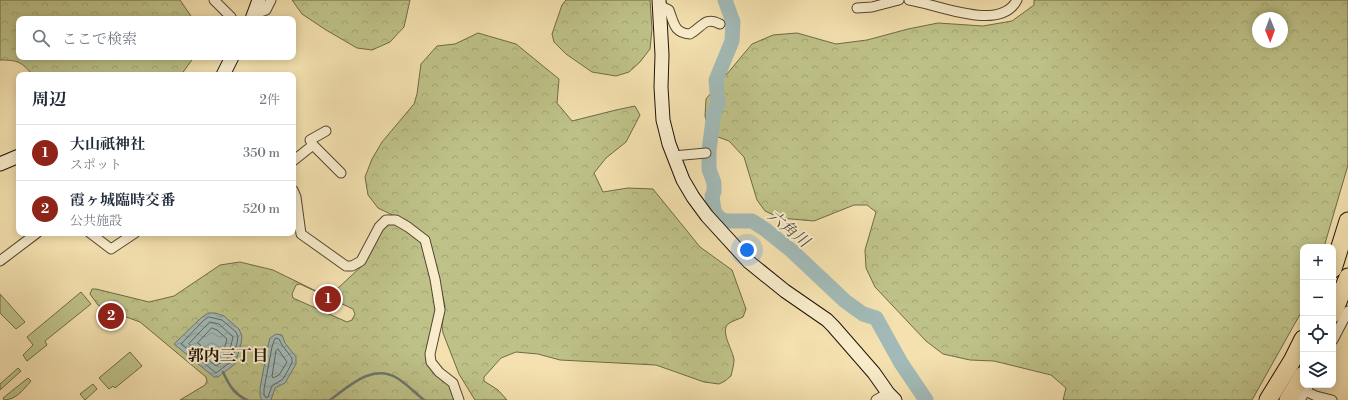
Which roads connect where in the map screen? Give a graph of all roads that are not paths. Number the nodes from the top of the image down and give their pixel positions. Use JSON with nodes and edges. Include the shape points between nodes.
{"nodes":[{"id":1,"x":214,"y":0,"type":"edge"},
{"id":2,"x":259,"y":0,"type":"edge"},
{"id":3,"x":271,"y":0,"type":"edge"},
{"id":4,"x":899,"y":0,"type":"edge"},
{"id":5,"x":909,"y":0,"type":"edge"},
{"id":6,"x":1017,"y":0,"type":"edge"},
{"id":7,"x":659,"y":2,"type":"edge"},
{"id":8,"x":857,"y":8,"type":"dead end"},
{"id":9,"x":230,"y":16,"type":"edge"},
{"id":10,"x":253,"y":16,"type":"edge"},
{"id":11,"x":720,"y":24,"type":"dead end"},
{"id":12,"x":230,"y":60,"type":"edge"},
{"id":13,"x":224,"y":72,"type":"edge"},
{"id":14,"x":326,"y":132,"type":"dead end"},
{"id":15,"x":313,"y":145,"type":"junction"},
{"id":16,"x":706,"y":153,"type":"dead end"},
{"id":17,"x":673,"y":156,"type":"junction"},
{"id":18,"x":16,"y":157,"type":"edge"},
{"id":19,"x":296,"y":159,"type":"edge"},
{"id":20,"x":0,"y":164,"type":"edge"},
{"id":21,"x":341,"y":173,"type":"dead end"},
{"id":22,"x":296,"y":197,"type":"edge"},
{"id":23,"x":1348,"y":221,"type":"edge"},
{"id":24,"x":33,"y":236,"type":"edge"},
{"id":25,"x":94,"y":236,"type":"edge"},
{"id":26,"x":130,"y":236,"type":"edge"},
{"id":27,"x":1336,"y":259,"type":"edge"},
{"id":28,"x":0,"y":261,"type":"edge"},
{"id":29,"x":1348,"y":277,"type":"edge"},
{"id":30,"x":1336,"y":307,"type":"edge"},
{"id":31,"x":1348,"y":311,"type":"edge"},
{"id":32,"x":1336,"y":334,"type":"edge"},
{"id":33,"x":1300,"y":345,"type":"edge"},
{"id":34,"x":1300,"y":380,"type":"edge"},
{"id":35,"x":1307,"y":388,"type":"edge"},
{"id":36,"x":892,"y":396,"type":"edge"},
{"id":37,"x":459,"y":400,"type":"edge"},
{"id":38,"x":876,"y":400,"type":"edge"},
{"id":39,"x":1268,"y":400,"type":"edge"},
{"id":40,"x":1288,"y":400,"type":"edge"},
{"id":41,"x":1300,"y":400,"type":"edge"},
{"id":42,"x":1332,"y":400,"type":"edge"}],
"edges":[{"from":1,"to":9,"type":"street"},
{"from":2,"to":10,"type":"street"},
{"from":3,"to":10,"type":"street","via":[[266,10]]},
{"from":4,"to":8,"type":"street"},
{"from":5,"to":6,"type":"street","via":[[987,17],[1002,14]]},
{"from":7,"to":11,"type":"street","via":[[670,10],[675,28],[682,34],[696,31],[709,20]]},
{"from":7,"to":17,"type":"street","via":[[663,120]]},
{"from":12,"to":13,"type":"street"},
{"from":14,"to":15,"type":"street","via":[[310,140]]},
{"from":15,"to":19,"type":"street"},
{"from":15,"to":21,"type":"street"},
{"from":16,"to":17,"type":"street"},
{"from":17,"to":36,"type":"street","via":[[683,180],[707,216],[753,266],[833,326]]},
{"from":18,"to":20,"type":"street"},
{"from":22,"to":37,"type":"street","via":[[301,234],[346,266],[361,261],[379,227],[386,220],[396,220],[425,240],[440,310],[430,354],[431,362],[453,384]]},
{"from":23,"to":27,"type":"highway"},
{"from":24,"to":28,"type":"street"},
{"from":25,"to":26,"type":"street","via":[[111,249]]},
{"from":29,"to":30,"type":"highway"},
{"from":31,"to":32,"type":"street"},
{"from":33,"to":39,"type":"highway"},
{"from":34,"to":40,"type":"highway"},
{"from":35,"to":41,"type":"street"},
{"from":35,"to":42,"type":"street"},
{"from":36,"to":38,"type":"street"}]}
